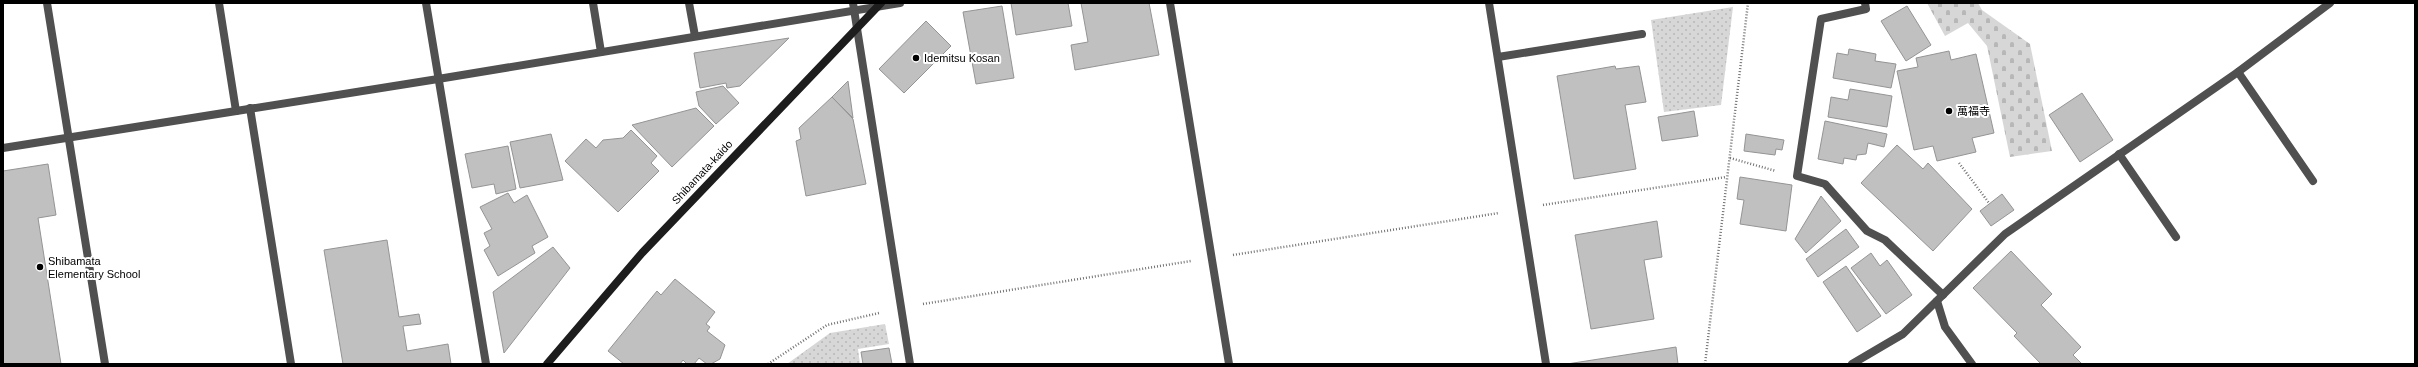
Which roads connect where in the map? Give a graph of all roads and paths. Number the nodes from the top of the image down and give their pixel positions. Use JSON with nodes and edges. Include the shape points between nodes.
{"nodes":[{"id":1,"x":47,"y":3,"type":"edge"},
{"id":2,"x":219,"y":3,"type":"edge"},
{"id":3,"x":426,"y":3,"type":"edge"},
{"id":4,"x":593,"y":3,"type":"edge"},
{"id":5,"x":689,"y":3,"type":"edge"},
{"id":6,"x":900,"y":3,"type":"edge"},
{"id":7,"x":1170,"y":3,"type":"edge"},
{"id":8,"x":1489,"y":3,"type":"edge"},
{"id":9,"x":1748,"y":3,"type":"edge"},
{"id":10,"x":1865,"y":3,"type":"edge"},
{"id":11,"x":2330,"y":3,"type":"edge"},
{"id":12,"x":880,"y":5,"type":"edge"},
{"id":13,"x":853,"y":7,"type":"edge"},
{"id":14,"x":856,"y":27,"type":"junction"},
{"id":15,"x":1642,"y":34,"type":"dead end"},
{"id":16,"x":694,"y":36,"type":"junction"},
{"id":17,"x":600,"y":52,"type":"junction"},
{"id":18,"x":1498,"y":57,"type":"junction"},
{"id":19,"x":2238,"y":72,"type":"junction"},
{"id":20,"x":438,"y":79,"type":"junction"},
{"id":21,"x":250,"y":108,"type":"junction"},
{"id":22,"x":236,"y":111,"type":"junction"},
{"id":23,"x":68,"y":137,"type":"junction"},
{"id":24,"x":3,"y":148,"type":"edge"},
{"id":25,"x":2120,"y":154,"type":"junction"},
{"id":26,"x":1730,"y":158,"type":"junction"},
{"id":27,"x":1959,"y":163,"type":"dead end"},
{"id":28,"x":1797,"y":176,"type":"junction"},
{"id":29,"x":1726,"y":177,"type":"junction"},
{"id":30,"x":2313,"y":181,"type":"dead end"},
{"id":31,"x":1989,"y":203,"type":"dead end"},
{"id":32,"x":1522,"y":209,"type":"junction"},
{"id":33,"x":2176,"y":237,"type":"dead end"},
{"id":34,"x":1212,"y":258,"type":"junction"},
{"id":35,"x":1943,"y":295,"type":"junction"},
{"id":36,"x":1937,"y":302,"type":"junction"},
{"id":37,"x":901,"y":309,"type":"junction"},
{"id":38,"x":105,"y":364,"type":"edge"},
{"id":39,"x":291,"y":364,"type":"edge"},
{"id":40,"x":486,"y":364,"type":"edge"},
{"id":41,"x":547,"y":364,"type":"edge"},
{"id":42,"x":768,"y":364,"type":"edge"},
{"id":43,"x":910,"y":364,"type":"edge"},
{"id":44,"x":1229,"y":364,"type":"edge"},
{"id":45,"x":1546,"y":364,"type":"edge"},
{"id":46,"x":1705,"y":364,"type":"edge"},
{"id":47,"x":1852,"y":364,"type":"edge"},
{"id":48,"x":1972,"y":364,"type":"edge"}],
"edges":[{"from":1,"to":23,"type":"street"},
{"from":2,"to":22,"type":"street"},
{"from":3,"to":20,"type":"street"},
{"from":4,"to":17,"type":"street"},
{"from":5,"to":16,"type":"street"},
{"from":6,"to":12,"type":"street"},
{"from":7,"to":34,"type":"street"},
{"from":8,"to":18,"type":"street"},
{"from":9,"to":26,"type":"path"},
{"from":10,"to":28,"type":"street","via":[[1866,9],[1821,19]]},
{"from":11,"to":19,"type":"street"},
{"from":12,"to":13,"type":"street"},
{"from":12,"to":14,"type":"main road","name":"Shibamata-kaido"},
{"from":13,"to":14,"type":"street"},
{"from":13,"to":16,"type":"street"},
{"from":14,"to":37,"type":"street"},
{"from":14,"to":41,"type":"main road","name":"Shibamata-kaido","via":[[642,253]]},
{"from":15,"to":18,"type":"street"},
{"from":16,"to":17,"type":"street"},
{"from":17,"to":20,"type":"street"},
{"from":18,"to":32,"type":"street"},
{"from":19,"to":25,"type":"street"},
{"from":19,"to":30,"type":"street"},
{"from":20,"to":21,"type":"street"},
{"from":20,"to":40,"type":"street"},
{"from":21,"to":22,"type":"street"},
{"from":21,"to":39,"type":"street"},
{"from":22,"to":23,"type":"street"},
{"from":23,"to":24,"type":"street"},
{"from":23,"to":38,"type":"street"},
{"from":25,"to":33,"type":"street"},
{"from":25,"to":35,"type":"street","via":[[2005,234]]},
{"from":26,"to":28,"type":"path"},
{"from":26,"to":29,"type":"path"},
{"from":27,"to":31,"type":"path"},
{"from":28,"to":35,"type":"street","via":[[1825,184],[1867,231],[1884,240]]},
{"from":29,"to":32,"type":"path"},
{"from":29,"to":46,"type":"path"},
{"from":32,"to":34,"type":"path"},
{"from":32,"to":45,"type":"street"},
{"from":34,"to":37,"type":"path","via":[[919,304]]},
{"from":34,"to":44,"type":"street"},
{"from":35,"to":36,"type":"street"},
{"from":36,"to":47,"type":"street","via":[[1903,334]]},
{"from":36,"to":48,"type":"street","via":[[1945,327]]},
{"from":37,"to":42,"type":"path","via":[[827,325]]},
{"from":37,"to":43,"type":"street"}]}
